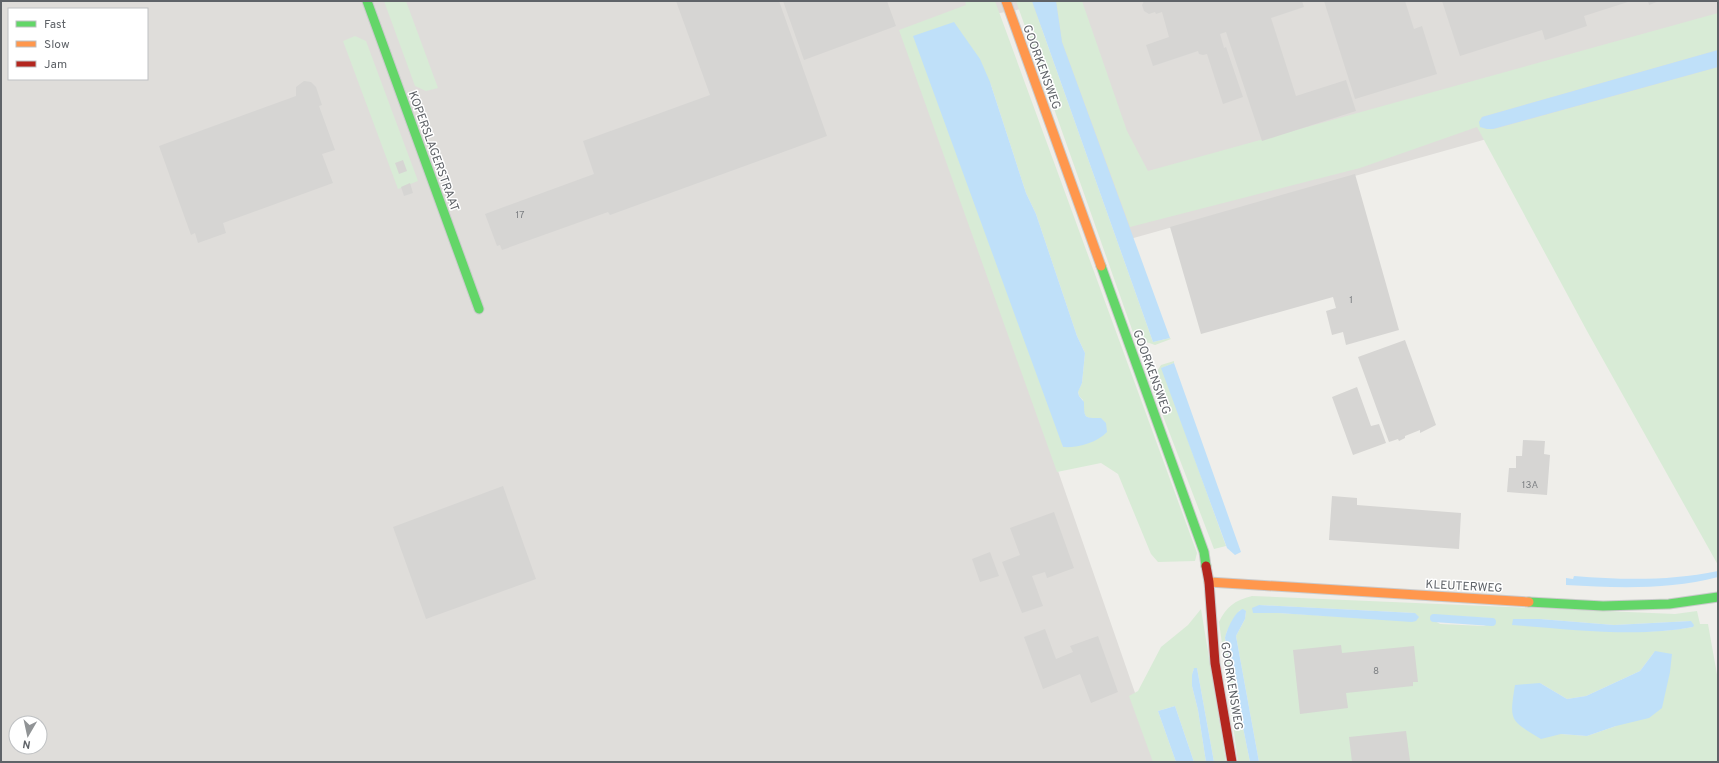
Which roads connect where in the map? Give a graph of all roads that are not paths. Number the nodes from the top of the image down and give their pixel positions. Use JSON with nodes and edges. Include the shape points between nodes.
{"nodes":[{"id":1,"x":367,"y":1,"type":"edge"},
{"id":2,"x":1006,"y":1,"type":"edge"},
{"id":3,"x":479,"y":309,"type":"dead end"},
{"id":4,"x":1209,"y":582,"type":"junction"},
{"id":5,"x":1718,"y":597,"type":"edge"},
{"id":6,"x":1232,"y":762,"type":"edge"}],
"edges":[{"from":1,"to":3,"type":"street","name":"KOPERSLAGERSTRAAT"},
{"from":2,"to":4,"type":"street","name":"GOORKENSWEG","via":[[1204,552]]},
{"from":4,"to":5,"type":"street","name":"KLEUTERWEG","via":[[1603,606],[1669,604]]},
{"from":4,"to":6,"type":"street","name":"GOORKENSWEG","via":[[1215,664]]}]}
